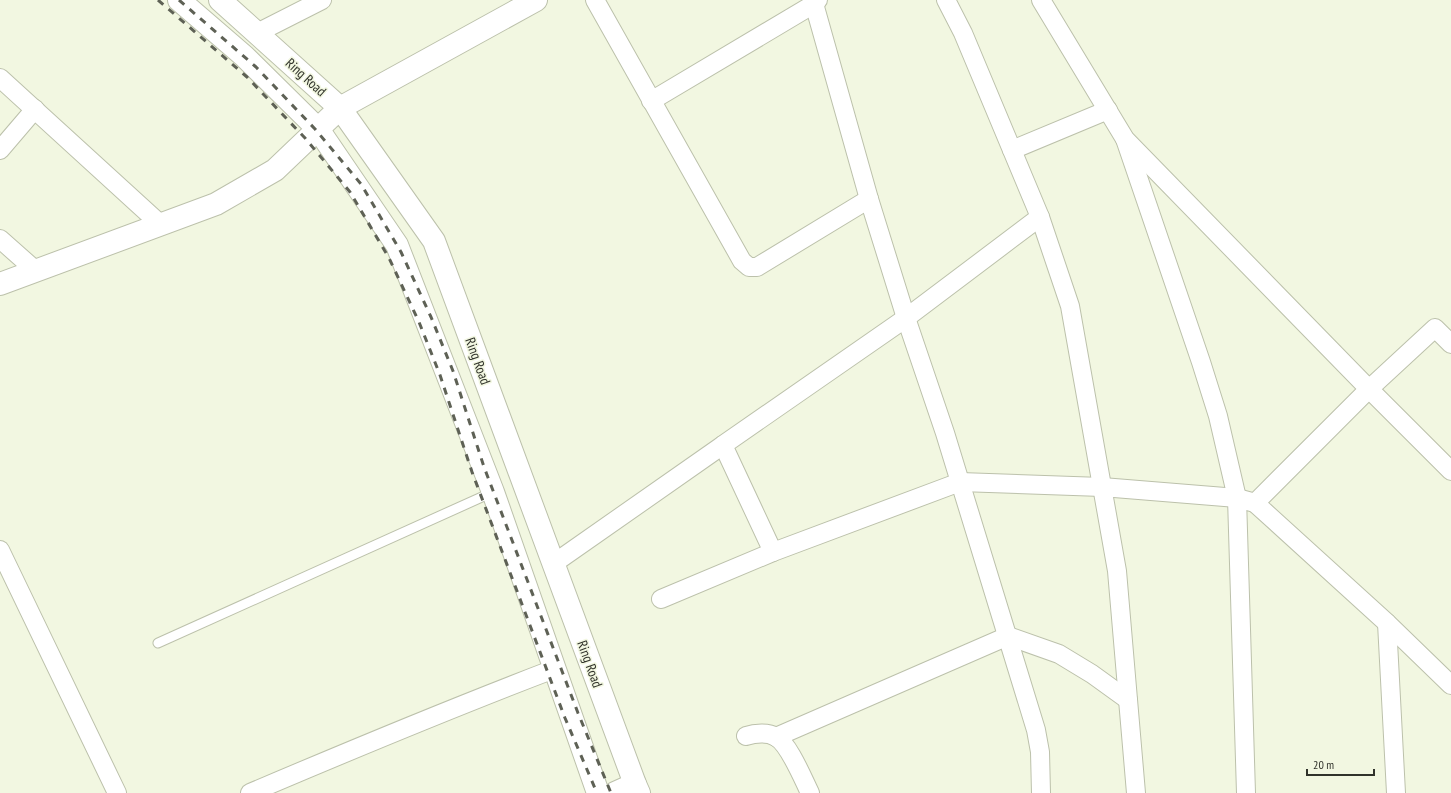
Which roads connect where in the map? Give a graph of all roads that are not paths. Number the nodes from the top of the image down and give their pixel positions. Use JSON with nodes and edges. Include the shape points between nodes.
{"nodes":[{"id":1,"x":179,"y":0,"type":"edge"},
{"id":2,"x":220,"y":0,"type":"edge"},
{"id":3,"x":322,"y":0,"type":"edge"},
{"id":4,"x":536,"y":0,"type":"edge"},
{"id":5,"x":595,"y":0,"type":"edge"},
{"id":6,"x":946,"y":0,"type":"edge"},
{"id":7,"x":1041,"y":0,"type":"edge"},
{"id":8,"x":815,"y":1,"type":"edge"},
{"id":9,"x":257,"y":33,"type":"junction"},
{"id":10,"x":0,"y":78,"type":"edge"},
{"id":11,"x":651,"y":101,"type":"junction"},
{"id":12,"x":340,"y":108,"type":"junction"},
{"id":13,"x":35,"y":109,"type":"junction"},
{"id":14,"x":1108,"y":110,"type":"junction"},
{"id":15,"x":318,"y":129,"type":"junction"},
{"id":16,"x":1125,"y":139,"type":"junction"},
{"id":17,"x":0,"y":150,"type":"edge"},
{"id":18,"x":1012,"y":150,"type":"junction"},
{"id":19,"x":869,"y":199,"type":"junction"},
{"id":20,"x":1040,"y":217,"type":"junction"},
{"id":21,"x":160,"y":224,"type":"junction"},
{"id":22,"x":0,"y":239,"type":"edge"},
{"id":23,"x":35,"y":270,"type":"junction"},
{"id":24,"x":0,"y":284,"type":"edge"},
{"id":25,"x":906,"y":318,"type":"junction"},
{"id":26,"x":1451,"y":344,"type":"edge"},
{"id":27,"x":1369,"y":389,"type":"junction"},
{"id":28,"x":723,"y":445,"type":"junction"},
{"id":29,"x":1451,"y":471,"type":"edge"},
{"id":30,"x":960,"y":482,"type":"junction"},
{"id":31,"x":1102,"y":487,"type":"junction"},
{"id":32,"x":493,"y":492,"type":"junction"},
{"id":33,"x":1237,"y":498,"type":"junction"},
{"id":34,"x":1255,"y":502,"type":"junction"},
{"id":35,"x":0,"y":550,"type":"edge"},
{"id":36,"x":773,"y":552,"type":"junction"},
{"id":37,"x":553,"y":564,"type":"junction"},
{"id":38,"x":661,"y":599,"type":"dead end"},
{"id":39,"x":1388,"y":623,"type":"junction"},
{"id":40,"x":1008,"y":636,"type":"junction"},
{"id":41,"x":158,"y":643,"type":"dead end"},
{"id":42,"x":554,"y":669,"type":"junction"},
{"id":43,"x":1451,"y":685,"type":"edge"},
{"id":44,"x":1128,"y":700,"type":"junction"},
{"id":45,"x":746,"y":736,"type":"dead end"},
{"id":46,"x":776,"y":737,"type":"junction"},
{"id":47,"x":637,"y":788,"type":"edge"},
{"id":48,"x":117,"y":793,"type":"edge"},
{"id":49,"x":250,"y":793,"type":"edge"},
{"id":50,"x":598,"y":793,"type":"edge"},
{"id":51,"x":615,"y":793,"type":"edge"},
{"id":52,"x":810,"y":793,"type":"edge"},
{"id":53,"x":1042,"y":793,"type":"edge"},
{"id":54,"x":1136,"y":793,"type":"edge"},
{"id":55,"x":1246,"y":793,"type":"edge"},
{"id":56,"x":1396,"y":793,"type":"edge"}],
"edges":[{"from":1,"to":15,"type":"main road","via":[[244,56]]},
{"from":2,"to":9,"type":"main road","name":"Ring Road"},
{"from":3,"to":9,"type":"street"},
{"from":4,"to":12,"type":"main road"},
{"from":5,"to":11,"type":"street"},
{"from":6,"to":18,"type":"street","via":[[963,33]]},
{"from":7,"to":14,"type":"street"},
{"from":8,"to":11,"type":"street"},
{"from":8,"to":19,"type":"street"},
{"from":9,"to":12,"type":"main road","name":"Ring Road"},
{"from":10,"to":13,"type":"street"},
{"from":11,"to":19,"type":"street","via":[[742,261],[749,267],[757,267]]},
{"from":12,"to":15,"type":"main road"},
{"from":12,"to":37,"type":"main road","name":"Ring Road","via":[[434,242]]},
{"from":13,"to":17,"type":"street"},
{"from":13,"to":21,"type":"street"},
{"from":14,"to":16,"type":"street"},
{"from":14,"to":18,"type":"street"},
{"from":15,"to":21,"type":"main road","via":[[275,170],[216,204]]},
{"from":15,"to":32,"type":"main road","via":[[397,245]]},
{"from":16,"to":27,"type":"street"},
{"from":16,"to":33,"type":"street","via":[[1218,416]]},
{"from":18,"to":20,"type":"street"},
{"from":19,"to":25,"type":"street"},
{"from":20,"to":25,"type":"street"},
{"from":20,"to":31,"type":"street","via":[[1070,306]]},
{"from":21,"to":23,"type":"main road"},
{"from":22,"to":23,"type":"street"},
{"from":23,"to":24,"type":"main road"},
{"from":25,"to":28,"type":"street"},
{"from":25,"to":30,"type":"street"},
{"from":26,"to":27,"type":"street","via":[[1435,328]]},
{"from":27,"to":29,"type":"street"},
{"from":27,"to":34,"type":"street"},
{"from":28,"to":36,"type":"street"},
{"from":28,"to":37,"type":"street"},
{"from":30,"to":31,"type":"street"},
{"from":30,"to":36,"type":"street"},
{"from":30,"to":40,"type":"street"},
{"from":31,"to":33,"type":"street"},
{"from":31,"to":44,"type":"street","via":[[1117,571]]},
{"from":32,"to":41,"type":"lane"},
{"from":32,"to":42,"type":"main road"},
{"from":33,"to":34,"type":"street"},
{"from":33,"to":55,"type":"street"},
{"from":34,"to":39,"type":"street"},
{"from":35,"to":48,"type":"street"},
{"from":36,"to":38,"type":"street"},
{"from":37,"to":47,"type":"main road","name":"Ring Road"},
{"from":39,"to":43,"type":"street"},
{"from":39,"to":56,"type":"street"},
{"from":40,"to":44,"type":"street","via":[[1059,654]]},
{"from":40,"to":46,"type":"street"},
{"from":40,"to":53,"type":"street","via":[[1036,730]]},
{"from":42,"to":49,"type":"street","via":[[411,725]]},
{"from":42,"to":50,"type":"main road"},
{"from":44,"to":54,"type":"street"},
{"from":45,"to":46,"type":"street","via":[[757,733]]},
{"from":46,"to":52,"type":"street","via":[[788,750]]},
{"from":47,"to":51,"type":"main road"}]}
